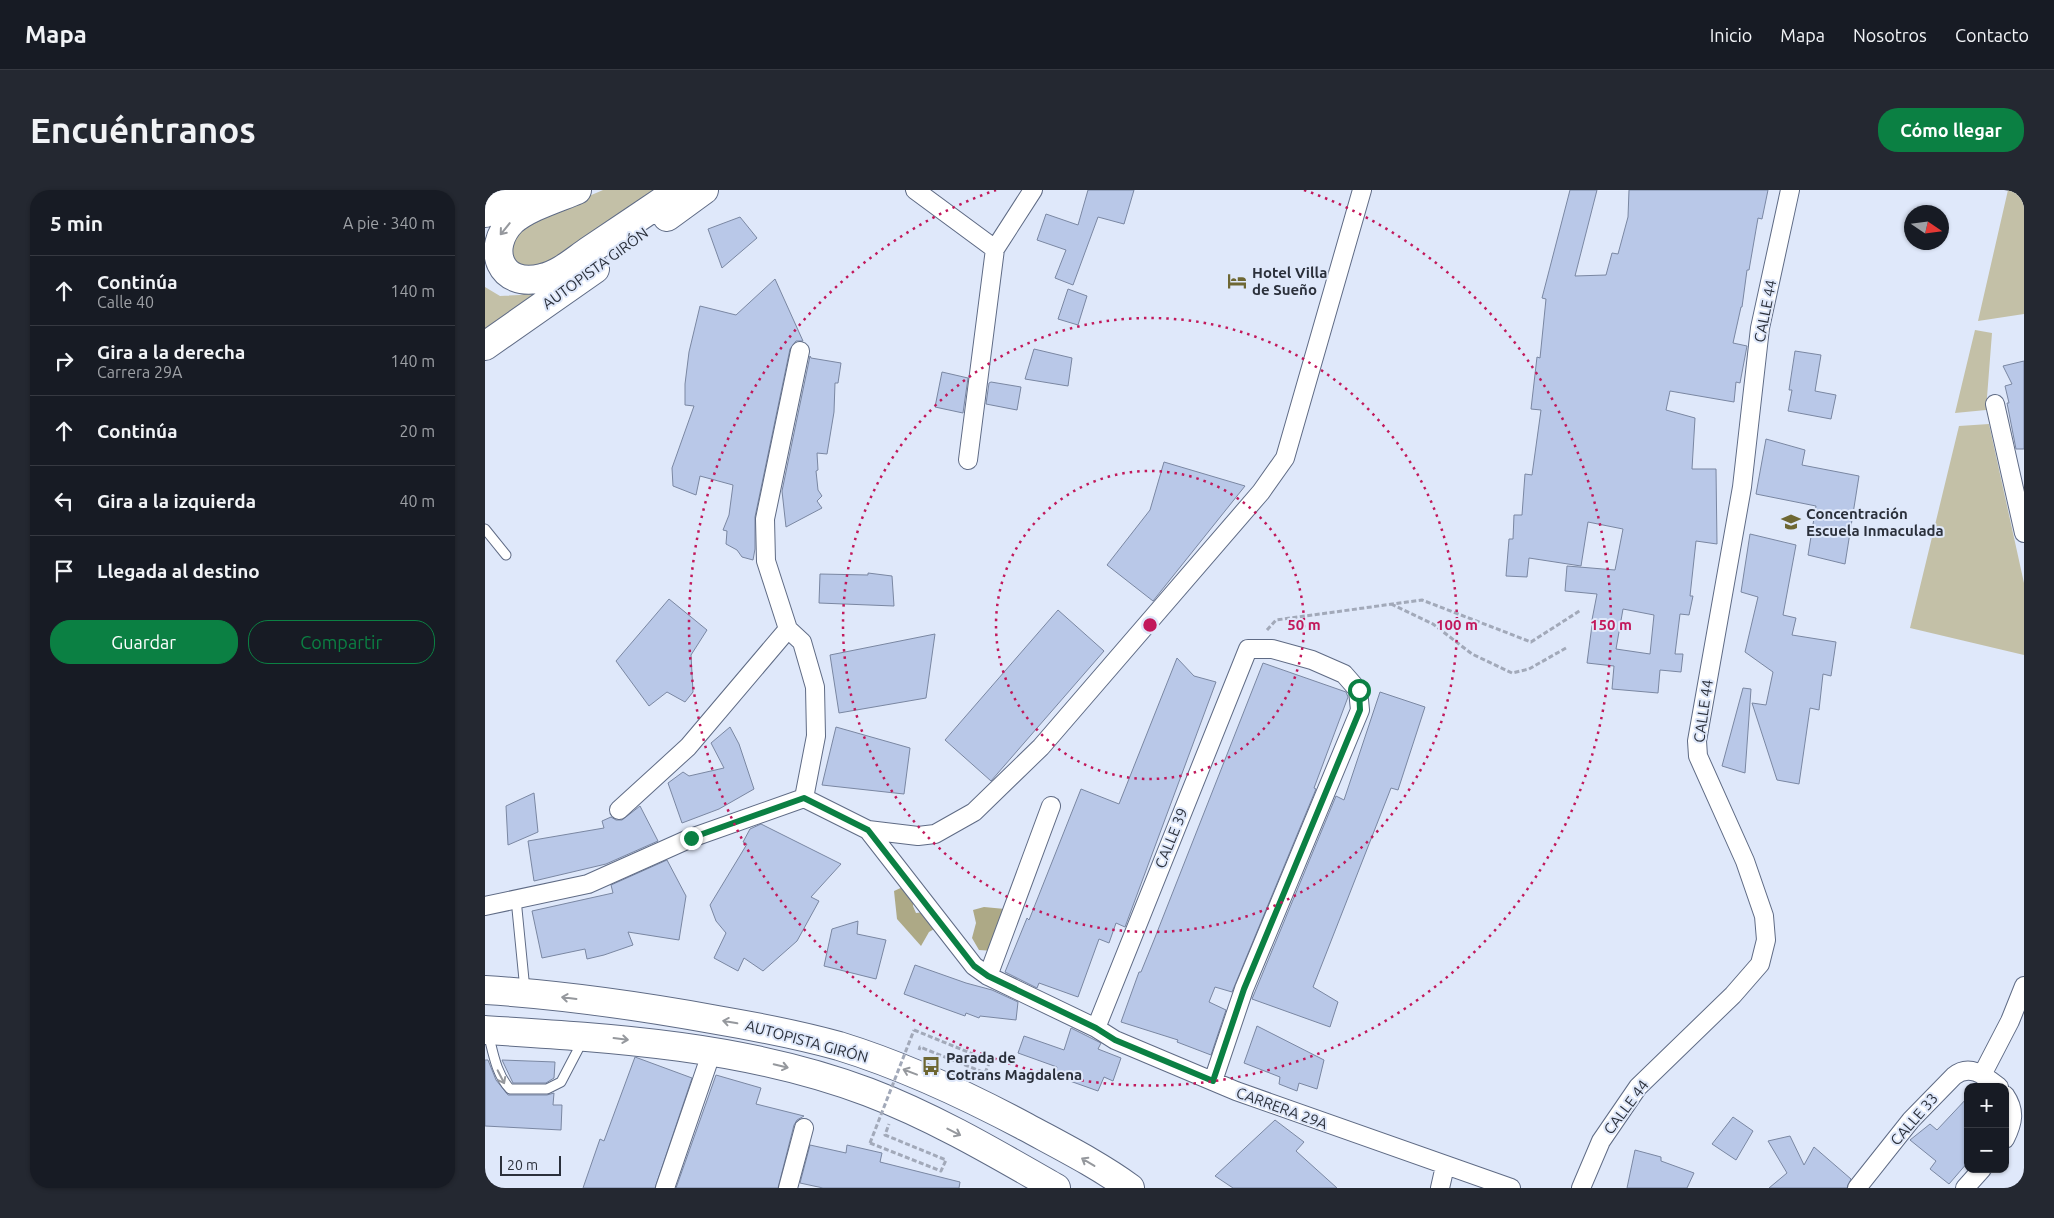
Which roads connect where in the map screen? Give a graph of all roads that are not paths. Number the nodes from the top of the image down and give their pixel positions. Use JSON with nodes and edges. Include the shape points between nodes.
{"nodes":[{"id":1,"x":537,"y":190,"type":"edge"},
{"id":2,"x":577,"y":190,"type":"edge"},
{"id":3,"x":679,"y":190,"type":"edge"},
{"id":4,"x":704,"y":190,"type":"edge"},
{"id":5,"x":915,"y":190,"type":"edge"},
{"id":6,"x":1033,"y":190,"type":"edge"},
{"id":7,"x":1362,"y":190,"type":"edge"},
{"id":8,"x":1790,"y":190,"type":"edge"},
{"id":9,"x":485,"y":213,"type":"edge"},
{"id":10,"x":995,"y":249,"type":"junction"},
{"id":11,"x":485,"y":346,"type":"edge"},
{"id":12,"x":800,"y":352,"type":"dead end"},
{"id":13,"x":1995,"y":404,"type":"dead end"},
{"id":14,"x":967,"y":460,"type":"dead end"},
{"id":15,"x":485,"y":529,"type":"edge"},
{"id":16,"x":2024,"y":533,"type":"edge"},
{"id":17,"x":505,"y":555,"type":"dead end"},
{"id":18,"x":788,"y":629,"type":"junction"},
{"id":19,"x":804,"y":798,"type":"junction"},
{"id":20,"x":1051,"y":806,"type":"dead end"},
{"id":21,"x":619,"y":810,"type":"dead end"},
{"id":22,"x":868,"y":830,"type":"junction"},
{"id":23,"x":517,"y":899,"type":"junction"},
{"id":24,"x":485,"y":906,"type":"edge"},
{"id":25,"x":988,"y":976,"type":"junction"},
{"id":26,"x":2024,"y":986,"type":"edge"},
{"id":27,"x":485,"y":990,"type":"edge"},
{"id":28,"x":525,"y":993,"type":"junction"},
{"id":29,"x":1096,"y":1028,"type":"junction"},
{"id":30,"x":486,"y":1030,"type":"edge"},
{"id":31,"x":585,"y":1036,"type":"junction"},
{"id":32,"x":712,"y":1051,"type":"junction"},
{"id":33,"x":1982,"y":1075,"type":"junction"},
{"id":34,"x":1213,"y":1081,"type":"junction"},
{"id":35,"x":1993,"y":1083,"type":"edge"},
{"id":36,"x":2009,"y":1103,"type":"edge"},
{"id":37,"x":804,"y":1128,"type":"dead end"},
{"id":38,"x":2009,"y":1132,"type":"edge"},
{"id":39,"x":1445,"y":1166,"type":"junction"},
{"id":40,"x":1978,"y":1173,"type":"edge"},
{"id":41,"x":665,"y":1188,"type":"edge"},
{"id":42,"x":788,"y":1188,"type":"edge"},
{"id":43,"x":1056,"y":1188,"type":"edge"},
{"id":44,"x":1130,"y":1188,"type":"edge"},
{"id":45,"x":1440,"y":1188,"type":"edge"},
{"id":46,"x":1511,"y":1188,"type":"edge"},
{"id":47,"x":1581,"y":1188,"type":"edge"},
{"id":48,"x":1857,"y":1188,"type":"edge"},
{"id":49,"x":1965,"y":1188,"type":"edge"}],
"edges":[{"from":1,"to":9,"type":"highway"},
{"from":2,"to":3,"type":"highway","one_way":true,"via":[[521,214],[506,227],[495,248],[502,270],[530,280],[555,274]]},
{"from":4,"to":11,"type":"highway","name":"AUTOPISTA GIRÓN"},
{"from":5,"to":10,"type":"street"},
{"from":6,"to":10,"type":"street"},
{"from":7,"to":22,"type":"street","via":[[1285,458],[1261,492],[1041,747],[975,812],[935,834],[918,836]]},
{"from":8,"to":47,"type":"street","name":"CALLE 44","via":[[1760,328],[1742,487],[1697,741],[1698,756],[1748,870],[1764,916],[1767,940],[1760,964],[1733,995],[1638,1087],[1601,1142]]},
{"from":10,"to":14,"type":"street"},
{"from":12,"to":18,"type":"street","via":[[765,519],[766,561]]},
{"from":13,"to":16,"type":"street"},
{"from":15,"to":17,"type":"lane"},
{"from":18,"to":19,"type":"street","via":[[802,642],[815,687],[815,736]]},
{"from":18,"to":21,"type":"street","via":[[688,747]]},
{"from":19,"to":22,"type":"street"},
{"from":19,"to":23,"type":"street","via":[[691,838],[588,884]]},
{"from":20,"to":25,"type":"street"},
{"from":22,"to":25,"type":"street","name":"CARRERA 29A","via":[[974,966]]},
{"from":23,"to":24,"type":"street"},
{"from":23,"to":28,"type":"lane"},
{"from":25,"to":29,"type":"street","name":"CARRERA 29A"},
{"from":26,"to":33,"type":"street"},
{"from":27,"to":28,"type":"highway","name":"AUTOPISTA GIRÓN"},
{"from":44,"to":28,"type":"highway","name":"AUTOPISTA GIRÓN","one_way":true,"via":[[1051,1140],[982,1104],[934,1081],[839,1046],[682,1013]]},
{"from":29,"to":34,"type":"street","name":"CARRERA 29A","via":[[1115,1040]]},
{"from":29,"to":34,"type":"street","name":"CALLE 39","via":[[1248,649],[1273,649],[1313,660],[1344,674],[1359,690],[1360,710],[1244,989]]},
{"from":30,"to":31,"type":"highway","name":"AUTOPISTA GIRÓN"},
{"from":30,"to":31,"type":"lane","one_way":true,"via":[[502,1081],[510,1089],[525,1090],[547,1090],[561,1082]]},
{"from":31,"to":32,"type":"highway","name":"AUTOPISTA GIRÓN","one_way":true},
{"from":32,"to":41,"type":"street"},
{"from":32,"to":43,"type":"highway","name":"AUTOPISTA GIRÓN","one_way":true,"via":[[790,1068],[866,1091],[984,1147]]},
{"from":33,"to":35,"type":"street"},
{"from":33,"to":48,"type":"street","name":"CALLE 33","via":[[1962,1070],[1954,1076],[1911,1120]]},
{"from":34,"to":39,"type":"street","name":"CARRERA 29A"},
{"from":36,"to":38,"type":"street","via":[[2013,1110],[2013,1125]]},
{"from":37,"to":42,"type":"street"},
{"from":39,"to":45,"type":"street"},
{"from":39,"to":46,"type":"street","name":"CARRERA 29A"},
{"from":40,"to":49,"type":"street"}]}
